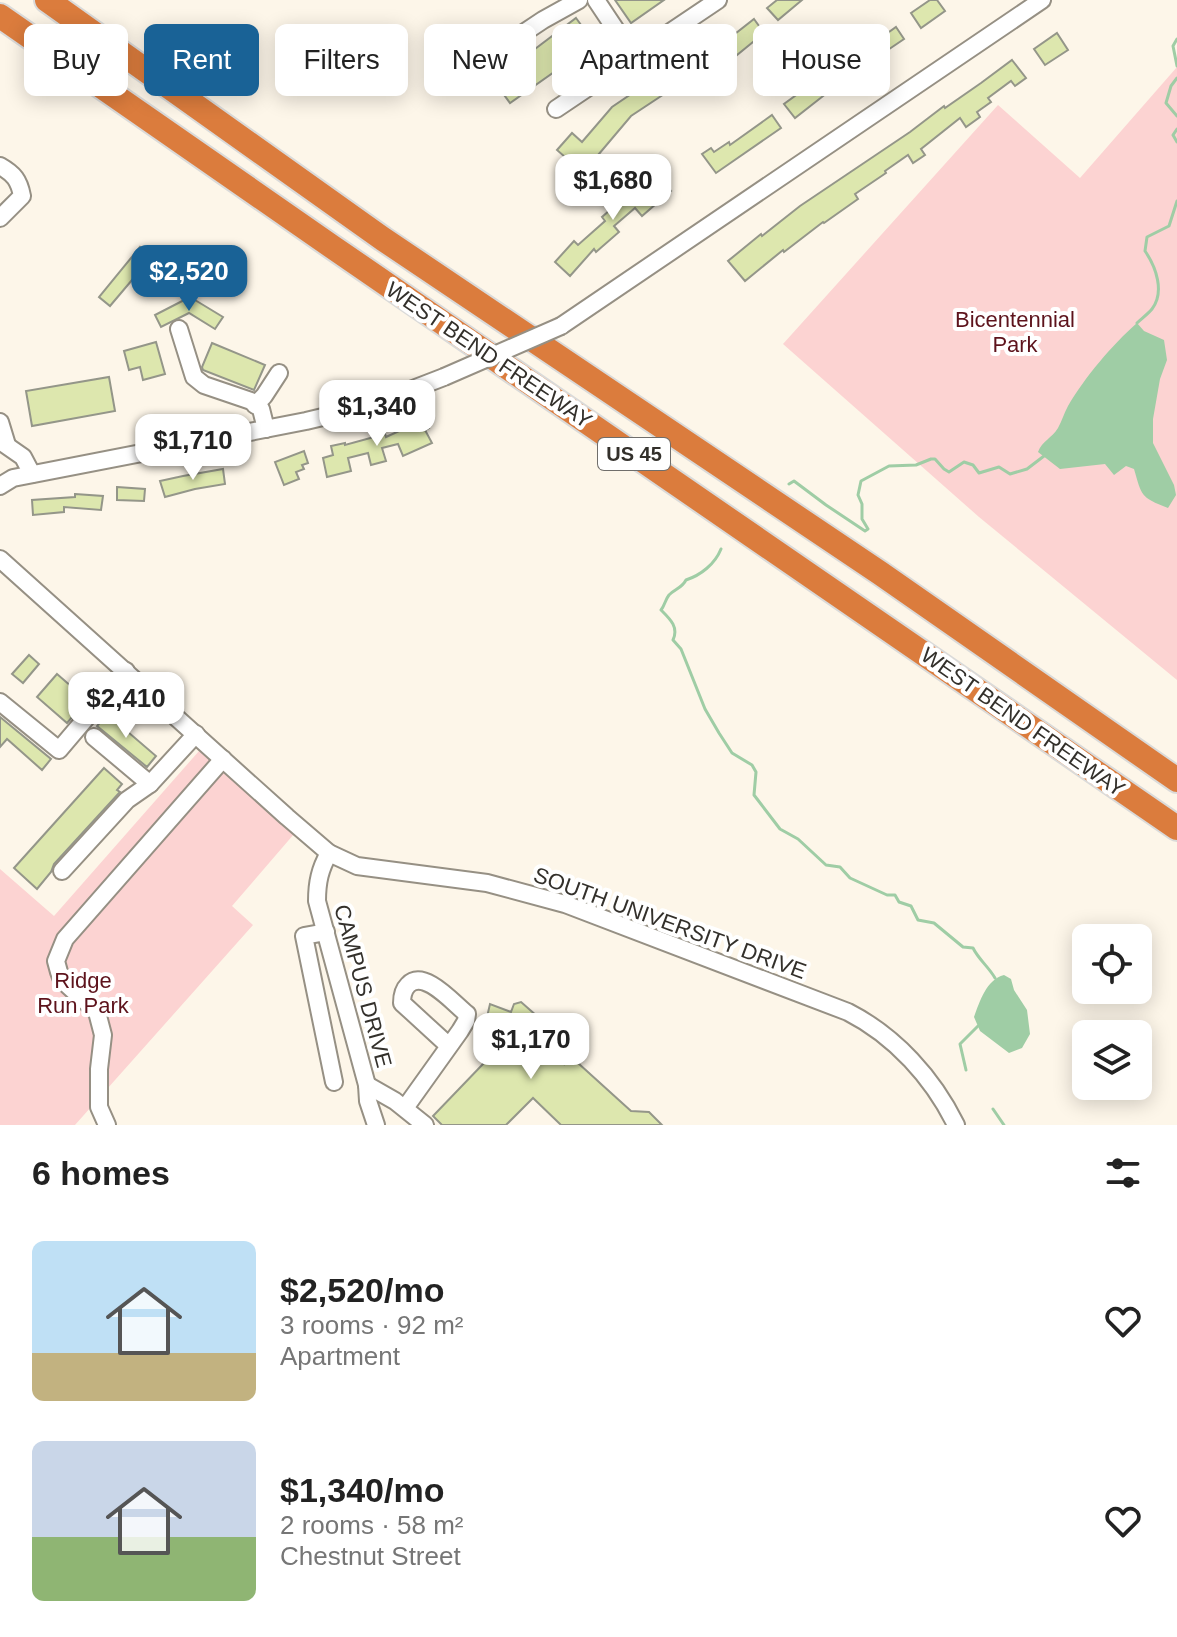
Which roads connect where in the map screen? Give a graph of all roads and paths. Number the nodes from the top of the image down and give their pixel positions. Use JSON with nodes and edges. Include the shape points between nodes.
{"nodes":[{"id":1,"x":47,"y":0,"type":"edge"},
{"id":2,"x":60,"y":0,"type":"edge"},
{"id":3,"x":579,"y":0,"type":"edge"},
{"id":4,"x":597,"y":0,"type":"edge"},
{"id":5,"x":718,"y":0,"type":"edge"},
{"id":6,"x":1042,"y":0,"type":"edge"},
{"id":7,"x":0,"y":16,"type":"edge"},
{"id":8,"x":81,"y":24,"type":"edge"},
{"id":9,"x":89,"y":24,"type":"edge"},
{"id":10,"x":613,"y":24,"type":"edge"},
{"id":11,"x":683,"y":24,"type":"edge"},
{"id":12,"x":536,"y":25,"type":"edge"},
{"id":13,"x":0,"y":32,"type":"edge"},
{"id":14,"x":24,"y":32,"type":"edge"},
{"id":15,"x":24,"y":44,"type":"edge"},
{"id":16,"x":128,"y":57,"type":"edge"},
{"id":17,"x":118,"y":96,"type":"edge"},
{"id":18,"x":576,"y":96,"type":"edge"},
{"id":19,"x":556,"y":109,"type":"dead end"},
{"id":20,"x":0,"y":166,"type":"edge"},
{"id":21,"x":1,"y":216,"type":"edge"},
{"id":22,"x":179,"y":329,"type":"dead end"},
{"id":23,"x":279,"y":373,"type":"dead end"},
{"id":24,"x":255,"y":405,"type":"junction"},
{"id":25,"x":0,"y":422,"type":"edge"},
{"id":26,"x":266,"y":429,"type":"junction"},
{"id":27,"x":3,"y":443,"type":"edge"},
{"id":28,"x":32,"y":474,"type":"junction"},
{"id":29,"x":0,"y":486,"type":"edge"},
{"id":30,"x":0,"y":559,"type":"edge"},
{"id":31,"x":126,"y":671,"type":"junction"},
{"id":32,"x":0,"y":702,"type":"edge"},
{"id":33,"x":196,"y":734,"type":"junction"},
{"id":34,"x":94,"y":737,"type":"dead end"},
{"id":35,"x":223,"y":759,"type":"junction"},
{"id":36,"x":1177,"y":780,"type":"edge"},
{"id":37,"x":150,"y":784,"type":"junction"},
{"id":38,"x":1177,"y":828,"type":"edge"},
{"id":39,"x":329,"y":853,"type":"junction"},
{"id":40,"x":62,"y":871,"type":"dead end"},
{"id":41,"x":326,"y":932,"type":"junction"},
{"id":42,"x":331,"y":950,"type":"junction"},
{"id":43,"x":309,"y":957,"type":"junction"},
{"id":44,"x":449,"y":1046,"type":"dead end"},
{"id":45,"x":334,"y":1082,"type":"dead end"},
{"id":46,"x":367,"y":1085,"type":"junction"},
{"id":47,"x":405,"y":1108,"type":"junction"},
{"id":48,"x":107,"y":1125,"type":"edge"},
{"id":49,"x":376,"y":1125,"type":"edge"},
{"id":50,"x":425,"y":1125,"type":"edge"},
{"id":51,"x":956,"y":1125,"type":"edge"}],
"edges":[{"from":1,"to":8,"type":"highway","name":"WEST BEND FREEWAY","number":"US 45"},
{"from":2,"to":9,"type":"highway"},
{"from":3,"to":12,"type":"street"},
{"from":4,"to":10,"type":"street"},
{"from":5,"to":11,"type":"street"},
{"from":6,"to":26,"type":"street","bridge":true,"via":[[561,326],[369,406]]},
{"from":7,"to":14,"type":"highway","name":"WEST BEND FREEWAY","number":"US 45"},
{"from":13,"to":15,"type":"highway"},
{"from":16,"to":36,"type":"highway","name":"WEST BEND FREEWAY","number":"US 45","via":[[383,239]]},
{"from":17,"to":38,"type":"highway","name":"WEST BEND FREEWAY","number":"US 45"},
{"from":18,"to":19,"type":"street"},
{"from":20,"to":21,"type":"street","via":[[19,182],[22,196]]},
{"from":22,"to":24,"type":"street","via":[[194,377]]},
{"from":23,"to":24,"type":"street"},
{"from":24,"to":26,"type":"street"},
{"from":25,"to":27,"type":"street"},
{"from":26,"to":28,"type":"street"},
{"from":27,"to":28,"type":"street","via":[[23,457]]},
{"from":28,"to":29,"type":"street"},
{"from":30,"to":31,"type":"street","name":"SOUTH UNIVERSITY DRIVE"},
{"from":31,"to":32,"type":"street","via":[[59,750]]},
{"from":31,"to":33,"type":"street","name":"SOUTH UNIVERSITY DRIVE"},
{"from":33,"to":35,"type":"street","name":"SOUTH UNIVERSITY DRIVE"},
{"from":33,"to":37,"type":"street"},
{"from":34,"to":37,"type":"street"},
{"from":35,"to":39,"type":"street","name":"SOUTH UNIVERSITY DRIVE"},
{"from":35,"to":48,"type":"street","via":[[65,939],[56,961],[62,980],[97,1012],[103,1035],[99,1107]]},
{"from":37,"to":40,"type":"street","via":[[127,800]]},
{"from":39,"to":41,"type":"street","name":"CAMPUS DRIVE","via":[[317,883]]},
{"from":39,"to":51,"type":"street","name":"SOUTH UNIVERSITY DRIVE","via":[[357,866],[487,883],[565,904],[848,1012],[875,1028],[912,1062]]},
{"from":41,"to":42,"type":"street","name":"CAMPUS DRIVE"},
{"from":41,"to":43,"type":"street","via":[[304,936]]},
{"from":42,"to":43,"type":"street"},
{"from":42,"to":46,"type":"street","name":"CAMPUS DRIVE"},
{"from":43,"to":45,"type":"street"},
{"from":44,"to":47,"type":"street"},
{"from":46,"to":47,"type":"street"},
{"from":46,"to":49,"type":"street","name":"CAMPUS DRIVE"},
{"from":47,"to":50,"type":"street"}]}
